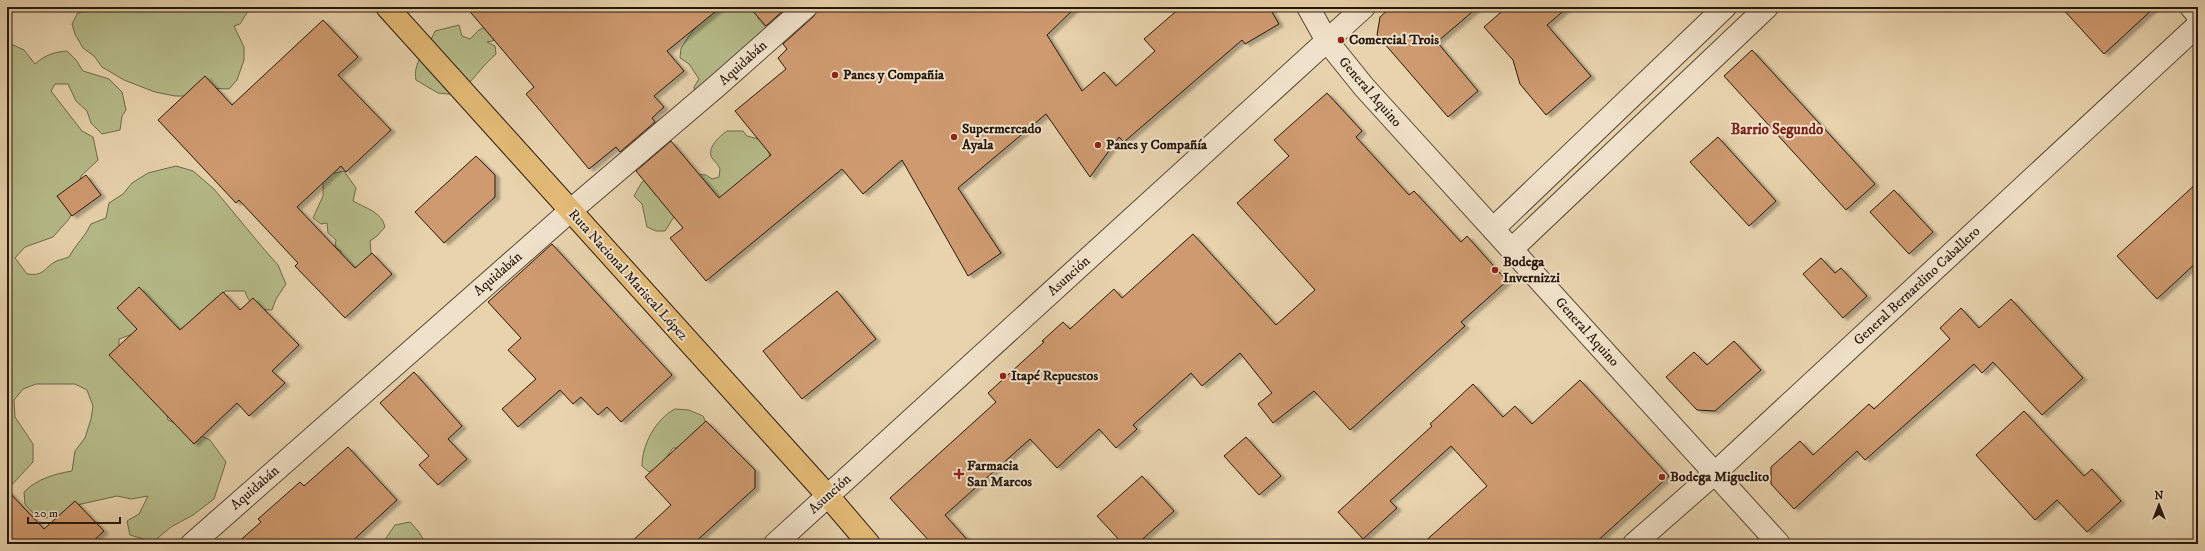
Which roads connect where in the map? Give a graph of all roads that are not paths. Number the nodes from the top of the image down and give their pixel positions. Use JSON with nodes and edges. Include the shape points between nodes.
{"nodes":[{"id":1,"x":387,"y":7,"type":"edge"},
{"id":2,"x":806,"y":7,"type":"edge"},
{"id":3,"x":1308,"y":7,"type":"edge"},
{"id":4,"x":1364,"y":7,"type":"edge"},
{"id":5,"x":1725,"y":7,"type":"edge"},
{"id":6,"x":1767,"y":7,"type":"edge"},
{"id":7,"x":2191,"y":7,"type":"edge"},
{"id":8,"x":2198,"y":15,"type":"edge"},
{"id":9,"x":2198,"y":25,"type":"edge"},
{"id":10,"x":1327,"y":41,"type":"junction"},
{"id":11,"x":570,"y":211,"type":"junction"},
{"id":12,"x":1493,"y":229,"type":"junction"},
{"id":13,"x":1512,"y":249,"type":"junction"},
{"id":14,"x":1715,"y":473,"type":"junction"},
{"id":15,"x":828,"y":496,"type":"junction"},
{"id":16,"x":192,"y":544,"type":"edge"},
{"id":17,"x":775,"y":544,"type":"edge"},
{"id":18,"x":869,"y":544,"type":"edge"},
{"id":19,"x":1634,"y":544,"type":"edge"},
{"id":20,"x":1779,"y":544,"type":"edge"}],
"edges":[{"from":1,"to":11,"type":"highway","name":"Ruta Nacional Mariscal López"},
{"from":2,"to":11,"type":"street","name":"Aquidabán"},
{"from":3,"to":10,"type":"street","name":"General Aquino"},
{"from":4,"to":10,"type":"street","name":"Asunción"},
{"from":5,"to":12,"type":"street"},
{"from":6,"to":13,"type":"street"},
{"from":7,"to":8,"type":"street"},
{"from":9,"to":14,"type":"street","name":"General Bernardino Caballero"},
{"from":10,"to":12,"type":"street","name":"General Aquino","via":[[1364,88]]},
{"from":10,"to":15,"type":"street","name":"Asunción"},
{"from":11,"to":15,"type":"highway","name":"Ruta Nacional Mariscal López"},
{"from":11,"to":16,"type":"street","name":"Aquidabán"},
{"from":12,"to":13,"type":"street","name":"General Aquino"},
{"from":13,"to":14,"type":"street","name":"General Aquino"},
{"from":14,"to":19,"type":"street","name":"General Bernardino Caballero"},
{"from":14,"to":20,"type":"street","name":"General Aquino"},
{"from":15,"to":17,"type":"street","name":"Asunción"},
{"from":15,"to":18,"type":"highway","name":"Ruta Nacional Mariscal López"}]}
